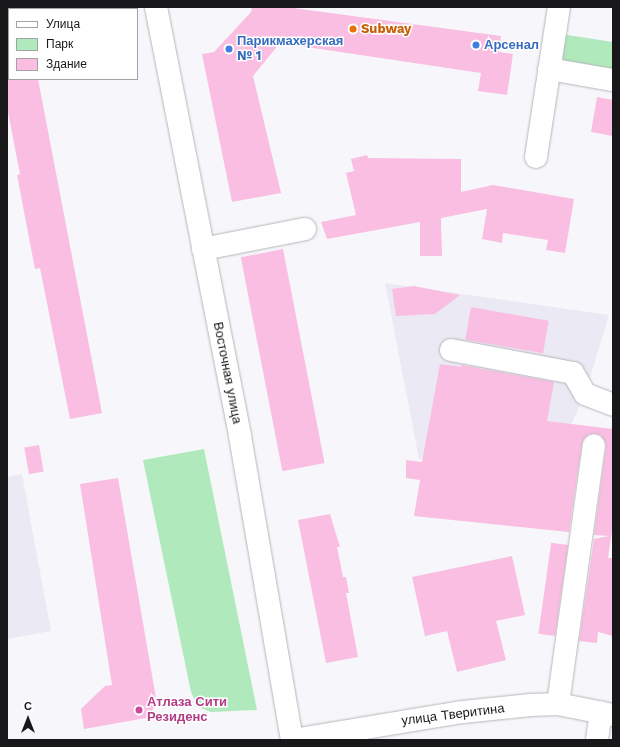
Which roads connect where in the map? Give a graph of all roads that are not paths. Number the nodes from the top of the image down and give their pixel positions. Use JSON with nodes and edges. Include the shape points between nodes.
{"nodes":[{"id":1,"x":141,"y":7,"type":"edge"},
{"id":2,"x":156,"y":7,"type":"edge"},
{"id":3,"x":171,"y":7,"type":"edge"},
{"id":4,"x":559,"y":7,"type":"edge"},
{"id":5,"x":169,"y":68,"type":"junction"},
{"id":6,"x":549,"y":69,"type":"junction"},
{"id":7,"x":613,"y":80,"type":"edge"},
{"id":8,"x":536,"y":158,"type":"dead end"},
{"id":9,"x":305,"y":229,"type":"dead end"},
{"id":10,"x":203,"y":248,"type":"junction"},
{"id":11,"x":451,"y":350,"type":"dead end"},
{"id":12,"x":613,"y":405,"type":"edge"},
{"id":13,"x":594,"y":445,"type":"dead end"},
{"id":14,"x":558,"y":704,"type":"junction"},
{"id":15,"x":607,"y":713,"type":"edge"},
{"id":16,"x":293,"y":740,"type":"edge"},
{"id":17,"x":597,"y":740,"type":"edge"}],
"edges":[{"from":1,"to":5,"type":"main road"},
{"from":2,"to":5,"type":"main road","name":"Восточная улица"},
{"from":3,"to":5,"type":"main road"},
{"from":4,"to":6,"type":"main road"},
{"from":5,"to":10,"type":"main road","name":"Восточная улица"},
{"from":6,"to":7,"type":"main road"},
{"from":6,"to":8,"type":"main road"},
{"from":9,"to":10,"type":"main road"},
{"from":10,"to":16,"type":"main road","name":"Восточная улица"},
{"from":11,"to":12,"type":"main road","via":[[573,373],[585,394]]},
{"from":13,"to":14,"type":"main road"},
{"from":14,"to":15,"type":"main road","name":"улица Тверитина"},
{"from":14,"to":16,"type":"main road","name":"улица Тверитина","via":[[463,712]]},
{"from":15,"to":17,"type":"main road"}]}
